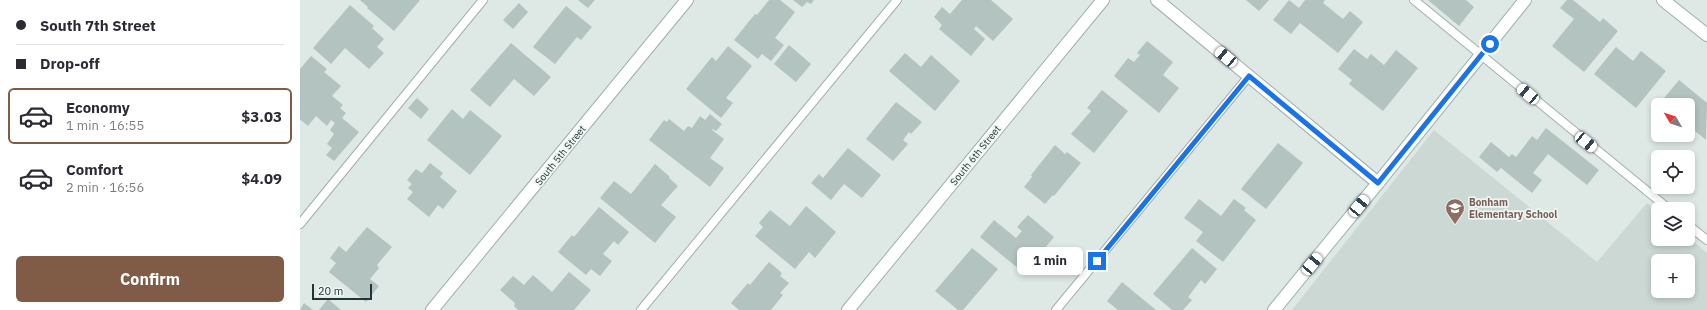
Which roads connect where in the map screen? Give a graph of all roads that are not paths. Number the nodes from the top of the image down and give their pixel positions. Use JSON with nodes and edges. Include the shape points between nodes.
{"nodes":[{"id":1,"x":483,"y":0,"type":"edge"},
{"id":2,"x":687,"y":0,"type":"edge"},
{"id":3,"x":896,"y":0,"type":"edge"},
{"id":4,"x":1103,"y":0,"type":"edge"},
{"id":5,"x":1157,"y":0,"type":"edge"},
{"id":6,"x":1414,"y":0,"type":"edge"},
{"id":7,"x":1525,"y":0,"type":"edge"},
{"id":8,"x":1663,"y":0,"type":"edge"},
{"id":9,"x":1707,"y":35,"type":"edge"},
{"id":10,"x":1481,"y":55,"type":"junction"},
{"id":11,"x":1249,"y":76,"type":"junction"},
{"id":12,"x":1378,"y":183,"type":"junction"},
{"id":13,"x":1660,"y":202,"type":"edge"},
{"id":14,"x":300,"y":224,"type":"edge"},
{"id":15,"x":1695,"y":231,"type":"edge"},
{"id":16,"x":1707,"y":240,"type":"edge"},
{"id":17,"x":432,"y":310,"type":"edge"},
{"id":18,"x":641,"y":310,"type":"edge"},
{"id":19,"x":848,"y":310,"type":"edge"},
{"id":20,"x":1056,"y":310,"type":"edge"},
{"id":21,"x":1274,"y":310,"type":"edge"}],
"edges":[{"from":1,"to":14,"type":"lane"},
{"from":2,"to":17,"type":"street","name":"South 5th Street"},
{"from":3,"to":18,"type":"lane"},
{"from":4,"to":19,"type":"street","name":"South 6th Street"},
{"from":5,"to":11,"type":"street"},
{"from":6,"to":10,"type":"lane"},
{"from":7,"to":10,"type":"street"},
{"from":8,"to":9,"type":"street"},
{"from":10,"to":12,"type":"street"},
{"from":10,"to":13,"type":"lane"},
{"from":11,"to":12,"type":"street"},
{"from":11,"to":20,"type":"lane"},
{"from":12,"to":21,"type":"street"},
{"from":15,"to":16,"type":"lane"}]}
